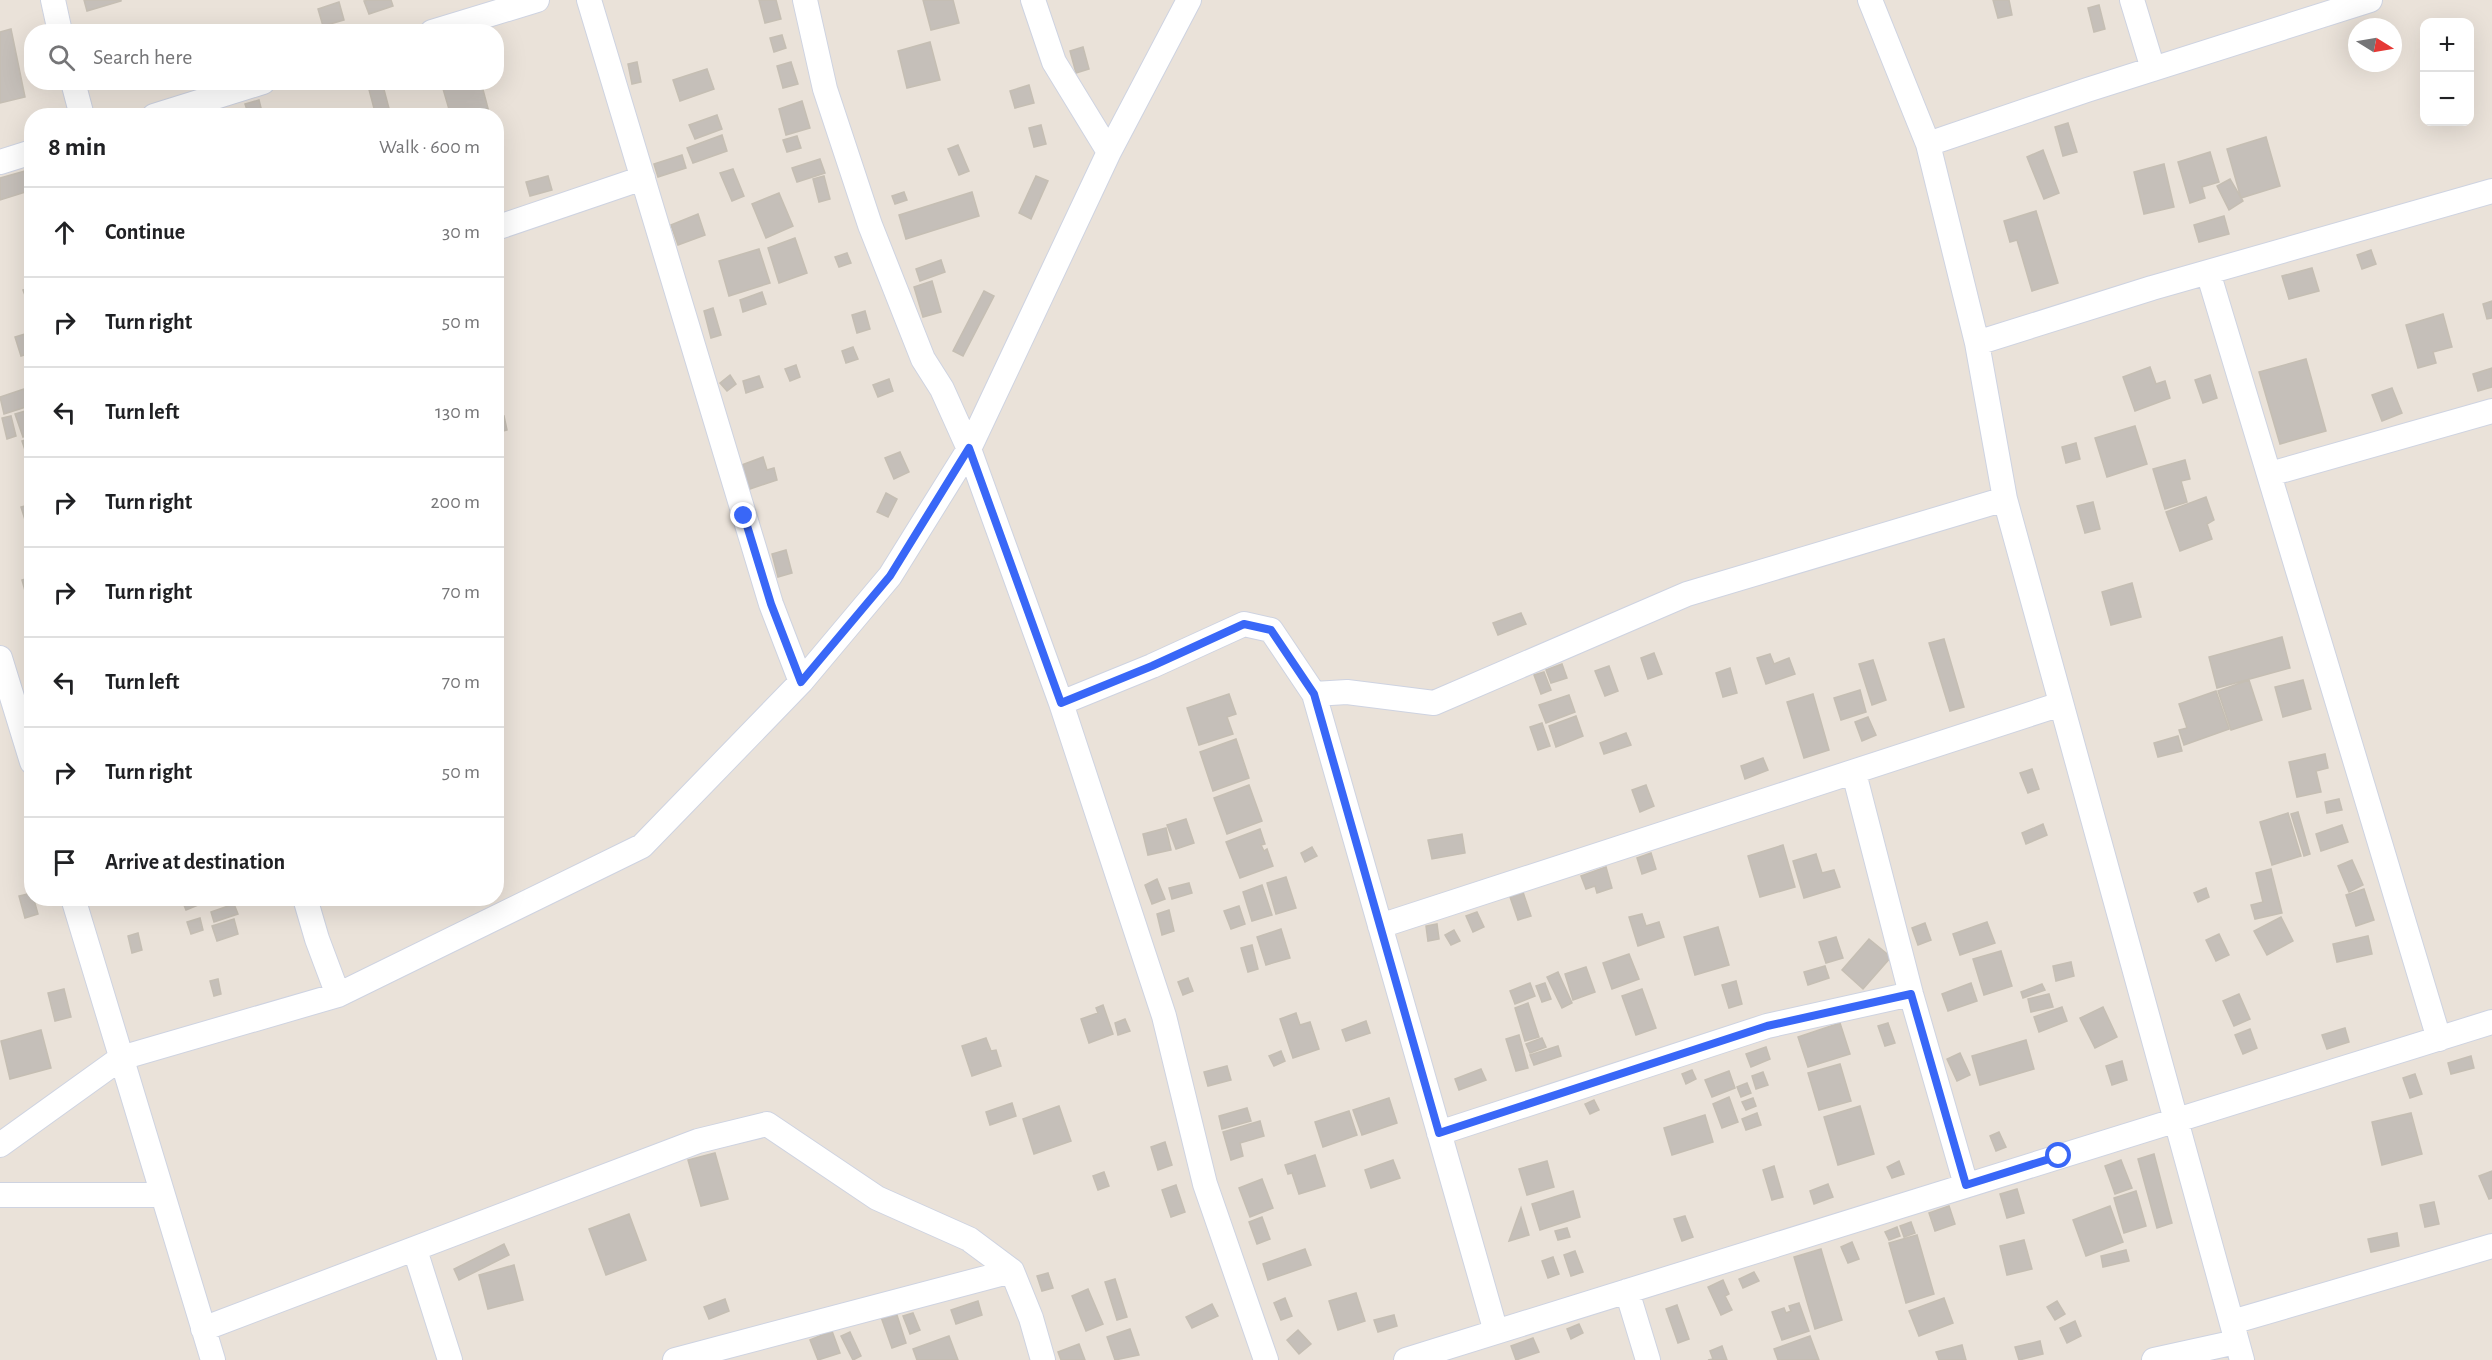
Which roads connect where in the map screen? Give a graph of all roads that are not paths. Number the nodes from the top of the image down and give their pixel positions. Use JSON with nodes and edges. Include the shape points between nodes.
{"nodes":[{"id":1,"x":53,"y":0,"type":"edge"},
{"id":2,"x":537,"y":0,"type":"edge"},
{"id":3,"x":589,"y":0,"type":"edge"},
{"id":4,"x":805,"y":0,"type":"edge"},
{"id":5,"x":1033,"y":0,"type":"edge"},
{"id":6,"x":1189,"y":0,"type":"edge"},
{"id":7,"x":1870,"y":0,"type":"edge"},
{"id":8,"x":2132,"y":0,"type":"edge"},
{"id":9,"x":2370,"y":0,"type":"edge"},
{"id":10,"x":58,"y":24,"type":"edge"},
{"id":11,"x":458,"y":24,"type":"edge"},
{"id":12,"x":2153,"y":69,"type":"junction"},
{"id":13,"x":75,"y":90,"type":"edge"},
{"id":14,"x":237,"y":90,"type":"edge"},
{"id":15,"x":80,"y":108,"type":"edge"},
{"id":16,"x":180,"y":108,"type":"edge"},
{"id":17,"x":1928,"y":144,"type":"junction"},
{"id":18,"x":1109,"y":152,"type":"junction"},
{"id":19,"x":24,"y":154,"type":"edge"},
{"id":20,"x":0,"y":162,"type":"edge"},
{"id":21,"x":643,"y":178,"type":"junction"},
{"id":22,"x":2492,"y":191,"type":"edge"},
{"id":23,"x":504,"y":225,"type":"edge"},
{"id":24,"x":2208,"y":272,"type":"junction"},
{"id":25,"x":1977,"y":343,"type":"junction"},
{"id":26,"x":2492,"y":411,"type":"edge"},
{"id":27,"x":969,"y":448,"type":"junction"},
{"id":28,"x":2270,"y":474,"type":"junction"},
{"id":29,"x":2005,"y":499,"type":"junction"},
{"id":30,"x":0,"y":658,"type":"edge"},
{"id":31,"x":801,"y":682,"type":"junction"},
{"id":32,"x":1314,"y":694,"type":"junction"},
{"id":33,"x":1061,"y":703,"type":"junction"},
{"id":34,"x":2061,"y":704,"type":"junction"},
{"id":35,"x":24,"y":736,"type":"edge"},
{"id":36,"x":1854,"y":773,"type":"junction"},
{"id":37,"x":75,"y":906,"type":"edge"},
{"id":38,"x":307,"y":906,"type":"edge"},
{"id":39,"x":1380,"y":926,"type":"junction"},
{"id":40,"x":1911,"y":994,"type":"junction"},
{"id":41,"x":338,"y":995,"type":"junction"},
{"id":42,"x":2492,"y":1022,"type":"edge"},
{"id":43,"x":2439,"y":1039,"type":"junction"},
{"id":44,"x":121,"y":1058,"type":"junction"},
{"id":45,"x":2176,"y":1119,"type":"junction"},
{"id":46,"x":1439,"y":1133,"type":"junction"},
{"id":47,"x":0,"y":1145,"type":"edge"},
{"id":48,"x":1966,"y":1185,"type":"junction"},
{"id":49,"x":0,"y":1195,"type":"edge"},
{"id":50,"x":162,"y":1195,"type":"junction"},
{"id":51,"x":415,"y":1250,"type":"junction"},
{"id":52,"x":2491,"y":1250,"type":"edge"},
{"id":53,"x":1012,"y":1271,"type":"junction"},
{"id":54,"x":1627,"y":1291,"type":"junction"},
{"id":55,"x":203,"y":1329,"type":"junction"},
{"id":56,"x":1496,"y":1332,"type":"junction"},
{"id":57,"x":2237,"y":1341,"type":"edge"},
{"id":58,"x":213,"y":1360,"type":"edge"},
{"id":59,"x":450,"y":1360,"type":"edge"},
{"id":60,"x":675,"y":1360,"type":"edge"},
{"id":61,"x":1043,"y":1360,"type":"edge"},
{"id":62,"x":1266,"y":1360,"type":"edge"},
{"id":63,"x":1406,"y":1360,"type":"edge"},
{"id":64,"x":1648,"y":1360,"type":"edge"},
{"id":65,"x":2154,"y":1360,"type":"edge"}],
"edges":[{"from":1,"to":10,"type":"street"},
{"from":2,"to":11,"type":"street"},
{"from":3,"to":21,"type":"street"},
{"from":4,"to":27,"type":"street","via":[[825,89],[870,225],[923,359],[942,389]]},
{"from":5,"to":18,"type":"street","via":[[1054,62]]},
{"from":6,"to":18,"type":"street"},
{"from":7,"to":17,"type":"street"},
{"from":8,"to":12,"type":"street"},
{"from":9,"to":12,"type":"street"},
{"from":12,"to":17,"type":"street"},
{"from":13,"to":15,"type":"street"},
{"from":14,"to":16,"type":"street"},
{"from":17,"to":25,"type":"street"},
{"from":18,"to":27,"type":"street"},
{"from":19,"to":20,"type":"street"},
{"from":21,"to":23,"type":"street"},
{"from":21,"to":31,"type":"street","via":[[771,604]]},
{"from":22,"to":24,"type":"street"},
{"from":24,"to":25,"type":"street"},
{"from":24,"to":28,"type":"street"},
{"from":25,"to":29,"type":"street"},
{"from":26,"to":28,"type":"street"},
{"from":27,"to":31,"type":"street","via":[[890,576]]},
{"from":27,"to":33,"type":"street"},
{"from":28,"to":43,"type":"street"},
{"from":29,"to":32,"type":"street","via":[[1687,594],[1434,703],[1347,693]]},
{"from":29,"to":34,"type":"street"},
{"from":30,"to":35,"type":"street"},
{"from":31,"to":41,"type":"street","via":[[642,846]]},
{"from":32,"to":33,"type":"street","via":[[1271,630],[1244,624]]},
{"from":32,"to":39,"type":"street"},
{"from":33,"to":62,"type":"street","via":[[1164,1016],[1205,1184]]},
{"from":34,"to":36,"type":"street"},
{"from":34,"to":45,"type":"street"},
{"from":36,"to":39,"type":"street"},
{"from":36,"to":40,"type":"street"},
{"from":37,"to":44,"type":"street"},
{"from":38,"to":41,"type":"street"},
{"from":39,"to":46,"type":"street"},
{"from":40,"to":46,"type":"street","via":[[1767,1026]]},
{"from":40,"to":48,"type":"street"},
{"from":41,"to":44,"type":"street"},
{"from":42,"to":43,"type":"street"},
{"from":43,"to":45,"type":"street"},
{"from":44,"to":47,"type":"street"},
{"from":44,"to":50,"type":"street"},
{"from":45,"to":48,"type":"street"},
{"from":45,"to":57,"type":"street"},
{"from":46,"to":56,"type":"street"},
{"from":48,"to":54,"type":"street"},
{"from":49,"to":50,"type":"street"},
{"from":50,"to":55,"type":"street"},
{"from":51,"to":53,"type":"street","via":[[698,1141],[767,1125],[877,1198],[960,1235]]},
{"from":51,"to":55,"type":"street"},
{"from":51,"to":59,"type":"street"},
{"from":52,"to":57,"type":"street"},
{"from":53,"to":60,"type":"street"},
{"from":53,"to":61,"type":"street"},
{"from":54,"to":56,"type":"street"},
{"from":54,"to":64,"type":"street"},
{"from":55,"to":58,"type":"street"},
{"from":56,"to":63,"type":"street"},
{"from":57,"to":65,"type":"street"}]}
